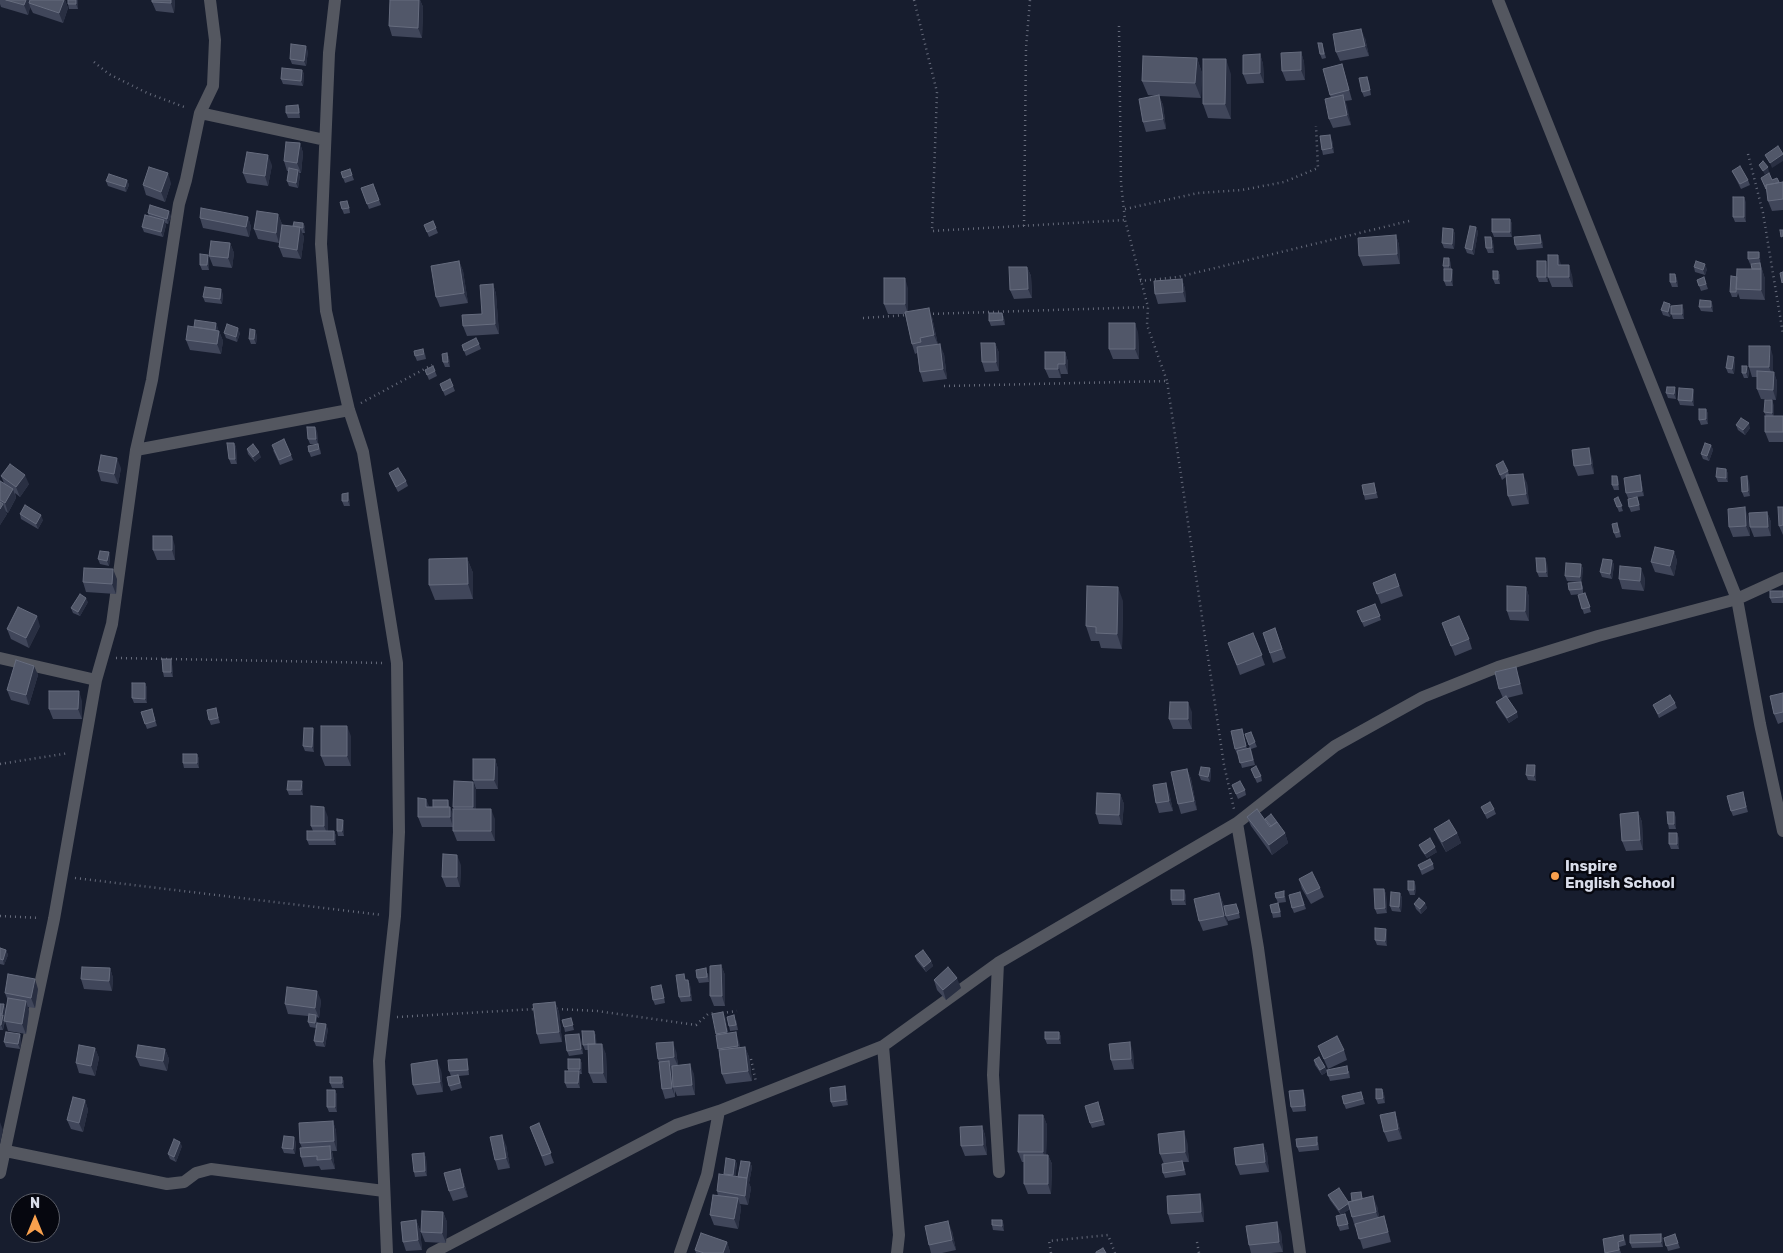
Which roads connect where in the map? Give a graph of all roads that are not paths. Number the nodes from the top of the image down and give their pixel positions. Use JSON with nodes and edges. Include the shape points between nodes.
{"nodes":[{"id":1,"x":210,"y":0,"type":"edge"},
{"id":2,"x":335,"y":0,"type":"edge"},
{"id":3,"x":1498,"y":0,"type":"edge"},
{"id":4,"x":200,"y":113,"type":"junction"},
{"id":5,"x":325,"y":140,"type":"junction"},
{"id":6,"x":349,"y":410,"type":"junction"},
{"id":7,"x":136,"y":450,"type":"junction"},
{"id":8,"x":1783,"y":578,"type":"edge"},
{"id":9,"x":1737,"y":599,"type":"junction"},
{"id":10,"x":0,"y":658,"type":"edge"},
{"id":11,"x":96,"y":680,"type":"junction"},
{"id":12,"x":1237,"y":823,"type":"junction"},
{"id":13,"x":1783,"y":831,"type":"edge"},
{"id":14,"x":998,"y":963,"type":"junction"},
{"id":15,"x":883,"y":1046,"type":"junction"},
{"id":16,"x":719,"y":1111,"type":"junction"},
{"id":17,"x":6,"y":1151,"type":"junction"},
{"id":18,"x":999,"y":1172,"type":"dead end"},
{"id":19,"x":0,"y":1173,"type":"edge"},
{"id":20,"x":384,"y":1191,"type":"junction"},
{"id":21,"x":386,"y":1253,"type":"edge"},
{"id":22,"x":432,"y":1253,"type":"edge"},
{"id":23,"x":680,"y":1253,"type":"edge"},
{"id":24,"x":898,"y":1253,"type":"edge"},
{"id":25,"x":1300,"y":1253,"type":"edge"}],
"edges":[{"from":1,"to":4,"type":"street","via":[[216,40],[213,86]]},
{"from":2,"to":5,"type":"street"},
{"from":3,"to":9,"type":"street"},
{"from":4,"to":5,"type":"street"},
{"from":4,"to":7,"type":"street","via":[[178,204],[152,380]]},
{"from":5,"to":6,"type":"street","via":[[321,244],[326,310]]},
{"from":6,"to":7,"type":"street"},
{"from":6,"to":20,"type":"street","via":[[363,452],[397,663],[399,832],[395,916],[379,1061]]},
{"from":7,"to":11,"type":"street","via":[[112,624]]},
{"from":8,"to":9,"type":"street"},
{"from":9,"to":12,"type":"street","via":[[1498,666],[1423,697],[1334,746]]},
{"from":9,"to":13,"type":"street"},
{"from":10,"to":11,"type":"street"},
{"from":11,"to":17,"type":"street","via":[[54,919]]},
{"from":12,"to":14,"type":"street"},
{"from":12,"to":25,"type":"street","via":[[1258,948]]},
{"from":14,"to":15,"type":"street"},
{"from":14,"to":18,"type":"street","via":[[994,1075]]},
{"from":15,"to":16,"type":"street"},
{"from":15,"to":24,"type":"street"},
{"from":16,"to":22,"type":"street","via":[[676,1125]]},
{"from":16,"to":23,"type":"street","via":[[707,1175]]},
{"from":17,"to":19,"type":"street"},
{"from":17,"to":20,"type":"street","via":[[167,1184],[184,1182],[196,1173],[211,1169]]},
{"from":20,"to":21,"type":"street"}]}
